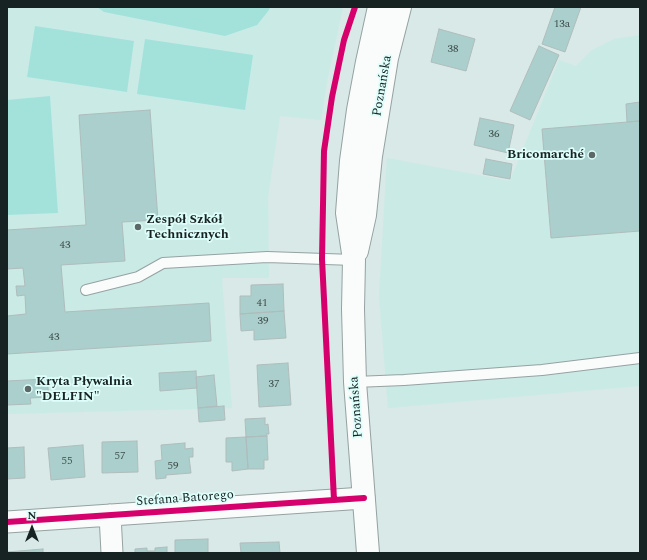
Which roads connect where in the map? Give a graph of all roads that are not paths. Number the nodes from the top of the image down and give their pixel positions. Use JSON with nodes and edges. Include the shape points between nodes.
{"nodes":[{"id":1,"x":379,"y":7,"type":"edge"},
{"id":2,"x":400,"y":7,"type":"edge"},
{"id":3,"x":354,"y":260,"type":"junction"},
{"id":4,"x":86,"y":290,"type":"dead end"},
{"id":5,"x":640,"y":358,"type":"edge"},
{"id":6,"x":355,"y":382,"type":"junction"},
{"id":7,"x":364,"y":498,"type":"junction"},
{"id":8,"x":110,"y":515,"type":"junction"},
{"id":9,"x":7,"y":522,"type":"edge"},
{"id":10,"x":112,"y":553,"type":"edge"},
{"id":11,"x":368,"y":553,"type":"edge"}],
"edges":[{"from":1,"to":3,"type":"main road","name":"Poznańska","via":[[358,110],[351,161],[347,213]]},
{"from":2,"to":3,"type":"main road","name":"Poznańska","via":[[387,58],[370,156],[366,215]]},
{"from":3,"to":4,"type":"lane","via":[[266,257],[163,263],[138,277]]},
{"from":3,"to":6,"type":"main road","name":"Poznańska"},
{"from":5,"to":6,"type":"lane","via":[[542,370]]},
{"from":6,"to":7,"type":"main road","name":"Poznańska"},
{"from":7,"to":8,"type":"street","name":"Stefana Batorego"},
{"from":7,"to":11,"type":"main road","name":"Poznańska"},
{"from":8,"to":9,"type":"street","name":"Stefana Batorego"},
{"from":8,"to":10,"type":"street"}]}
